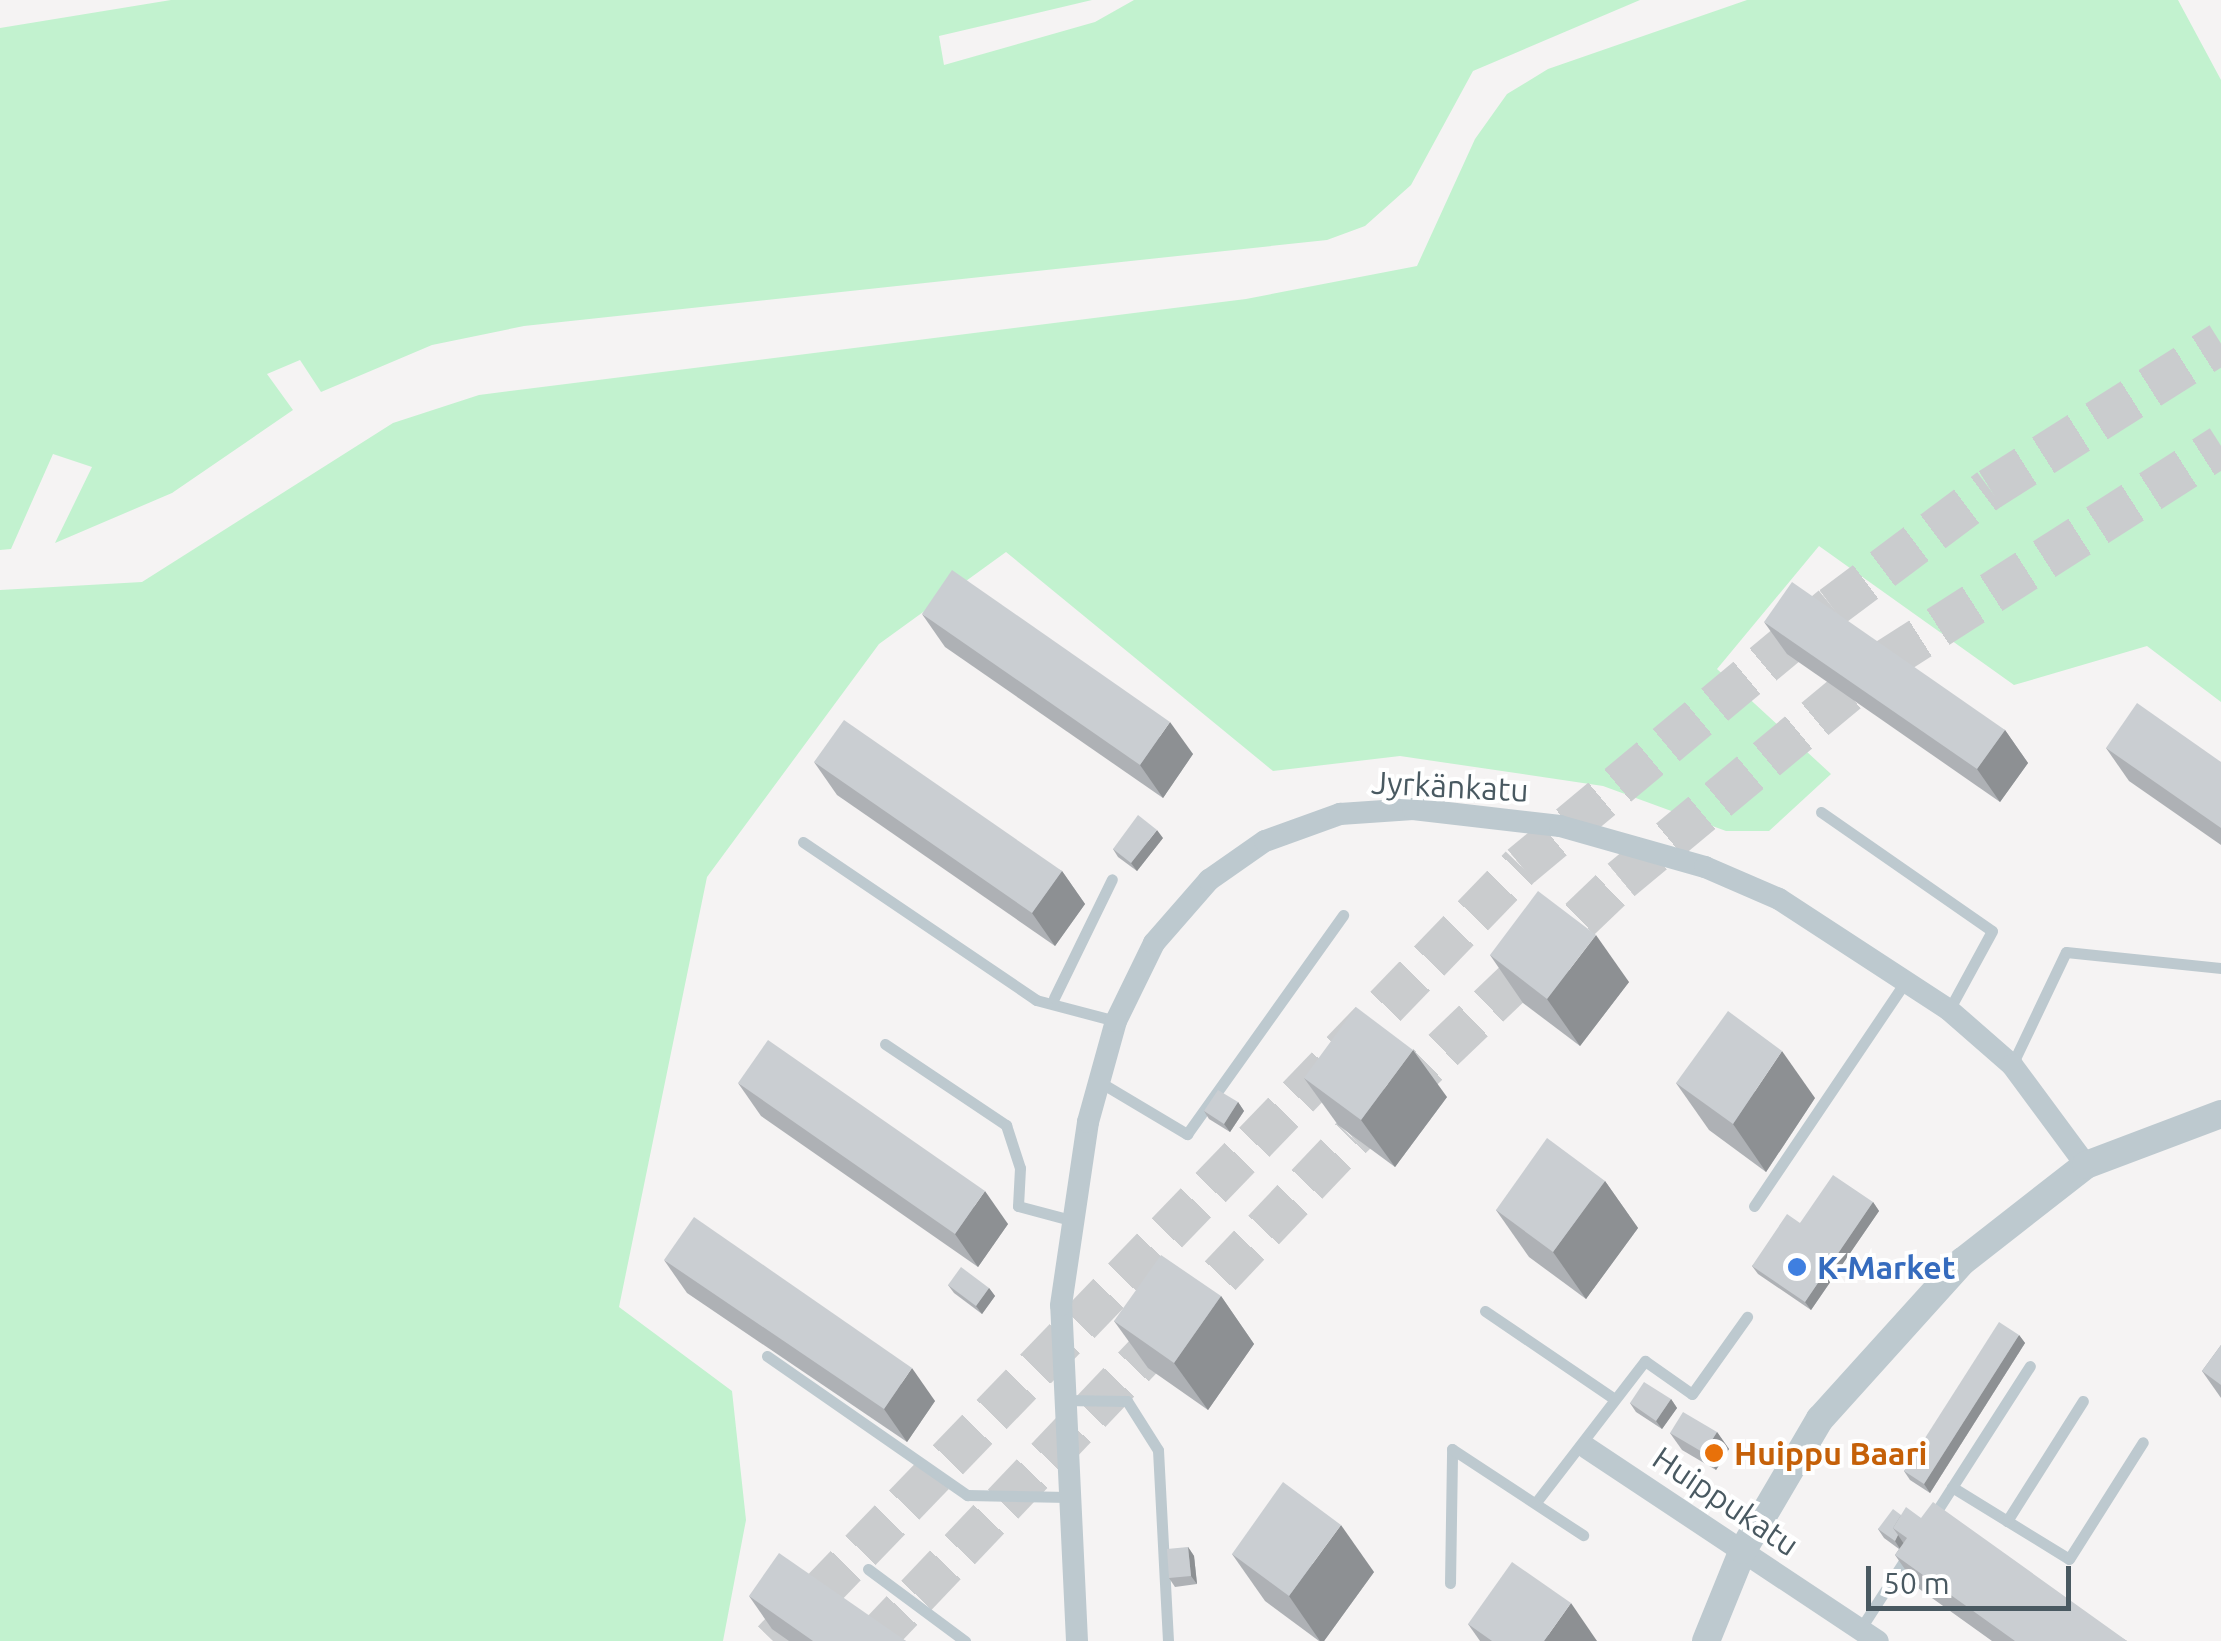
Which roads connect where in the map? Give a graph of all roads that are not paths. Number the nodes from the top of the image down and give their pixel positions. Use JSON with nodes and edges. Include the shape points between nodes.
{"nodes":[{"id":1,"x":1821,"y":812,"type":"dead end"},
{"id":2,"x":803,"y":842,"type":"dead end"},
{"id":3,"x":1112,"y":879,"type":"dead end"},
{"id":4,"x":1342,"y":915,"type":"dead end"},
{"id":5,"x":2221,"y":968,"type":"edge"},
{"id":6,"x":1908,"y":979,"type":"junction"},
{"id":7,"x":1054,"y":998,"type":"junction"},
{"id":8,"x":1949,"y":1010,"type":"junction"},
{"id":9,"x":1116,"y":1021,"type":"junction"},
{"id":10,"x":884,"y":1044,"type":"dead end"},
{"id":11,"x":2012,"y":1065,"type":"junction"},
{"id":12,"x":1098,"y":1081,"type":"junction"},
{"id":13,"x":2221,"y":1114,"type":"edge"},
{"id":14,"x":2086,"y":1165,"type":"junction"},
{"id":15,"x":1754,"y":1206,"type":"dead end"},
{"id":16,"x":1067,"y":1219,"type":"junction"},
{"id":17,"x":1486,"y":1311,"type":"dead end"},
{"id":18,"x":1747,"y":1316,"type":"dead end"},
{"id":19,"x":766,"y":1356,"type":"edge"},
{"id":20,"x":2030,"y":1366,"type":"dead end"},
{"id":21,"x":1613,"y":1398,"type":"junction"},
{"id":22,"x":1063,"y":1400,"type":"junction"},
{"id":23,"x":2082,"y":1402,"type":"dead end"},
{"id":24,"x":2143,"y":1442,"type":"dead end"},
{"id":25,"x":1587,"y":1448,"type":"junction"},
{"id":26,"x":1952,"y":1487,"type":"junction"},
{"id":27,"x":1068,"y":1497,"type":"junction"},
{"id":28,"x":1537,"y":1502,"type":"junction"},
{"id":29,"x":2007,"y":1521,"type":"junction"},
{"id":30,"x":1584,"y":1535,"type":"dead end"},
{"id":31,"x":1743,"y":1550,"type":"junction"},
{"id":32,"x":868,"y":1569,"type":"dead end"},
{"id":33,"x":1450,"y":1583,"type":"dead end"},
{"id":34,"x":1869,"y":1635,"type":"edge"},
{"id":35,"x":964,"y":1641,"type":"edge"},
{"id":36,"x":1077,"y":1641,"type":"edge"},
{"id":37,"x":1168,"y":1641,"type":"edge"},
{"id":38,"x":1706,"y":1641,"type":"edge"}],
"edges":[{"from":1,"to":8,"type":"lane","via":[[1992,931]]},
{"from":2,"to":7,"type":"lane","via":[[1036,1000]]},
{"from":3,"to":7,"type":"lane"},
{"from":4,"to":12,"type":"lane","via":[[1187,1134]]},
{"from":5,"to":11,"type":"lane","via":[[2066,952]]},
{"from":6,"to":8,"type":"street","name":"Jyrkänkatu"},
{"from":6,"to":9,"type":"street","name":"Jyrkänkatu","via":[[1779,900],[1705,868],[1560,826],[1413,810],[1340,814],[1238,857],[1154,943]]},
{"from":6,"to":15,"type":"lane"},
{"from":7,"to":9,"type":"lane"},
{"from":8,"to":11,"type":"street","name":"Jyrkänkatu"},
{"from":9,"to":12,"type":"street","name":"Jyrkänkatu"},
{"from":10,"to":16,"type":"lane","via":[[1006,1125],[1020,1168],[1018,1206]]},
{"from":11,"to":14,"type":"street","name":"Jyrkänkatu"},
{"from":12,"to":16,"type":"street","name":"Jyrkänkatu"},
{"from":13,"to":14,"type":"street"},
{"from":14,"to":31,"type":"street","via":[[1963,1261],[1878,1348],[1820,1419]]},
{"from":16,"to":22,"type":"street","name":"Jyrkänkatu"},
{"from":17,"to":21,"type":"lane"},
{"from":18,"to":21,"type":"lane","via":[[1692,1394],[1645,1361]]},
{"from":19,"to":27,"type":"lane","via":[[967,1495]]},
{"from":20,"to":26,"type":"lane"},
{"from":21,"to":25,"type":"lane"},
{"from":22,"to":27,"type":"street","name":"Jyrkänkatu"},
{"from":22,"to":37,"type":"lane","via":[[1127,1401],[1158,1450]]},
{"from":23,"to":29,"type":"lane"},
{"from":24,"to":29,"type":"lane","via":[[2069,1560]]},
{"from":25,"to":28,"type":"lane"},
{"from":25,"to":31,"type":"street","name":"Huippukatu"},
{"from":26,"to":29,"type":"lane"},
{"from":26,"to":34,"type":"lane"},
{"from":27,"to":36,"type":"street","name":"Jyrkänkatu"},
{"from":28,"to":30,"type":"lane"},
{"from":28,"to":33,"type":"lane","via":[[1452,1449]]},
{"from":31,"to":34,"type":"street","name":"Huippukatu"},
{"from":31,"to":38,"type":"street"},
{"from":32,"to":35,"type":"lane"}]}
